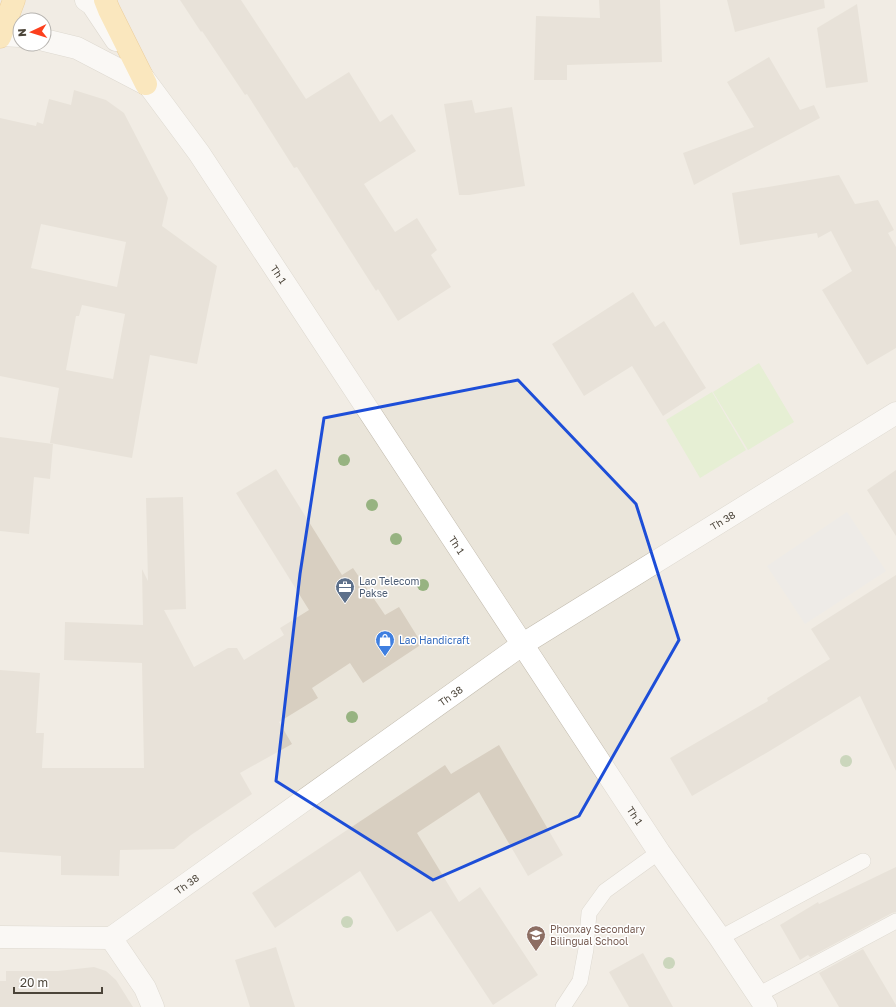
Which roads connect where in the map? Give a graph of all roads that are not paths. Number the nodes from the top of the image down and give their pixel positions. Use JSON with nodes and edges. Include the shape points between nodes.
{"nodes":[{"id":1,"x":14,"y":0,"type":"edge"},
{"id":2,"x":86,"y":0,"type":"edge"},
{"id":3,"x":105,"y":0,"type":"edge"},
{"id":4,"x":5,"y":36,"type":"edge"},
{"id":5,"x":52,"y":42,"type":"edge"},
{"id":6,"x":146,"y":84,"type":"junction"},
{"id":7,"x":896,"y":413,"type":"edge"},
{"id":8,"x":523,"y":644,"type":"junction"},
{"id":9,"x":658,"y":852,"type":"junction"},
{"id":10,"x":863,"y":861,"type":"dead end"},
{"id":11,"x":896,"y":921,"type":"edge"},
{"id":12,"x":0,"y":937,"type":"edge"},
{"id":13,"x":111,"y":938,"type":"junction"},
{"id":14,"x":720,"y":938,"type":"junction"},
{"id":15,"x":762,"y":1001,"type":"edge"},
{"id":16,"x":153,"y":1007,"type":"edge"},
{"id":17,"x":563,"y":1007,"type":"edge"}],
"edges":[{"from":1,"to":4,"type":"highway"},
{"from":2,"to":6,"type":"street","name":"Th 1","via":[[92,4]]},
{"from":3,"to":6,"type":"highway"},
{"from":5,"to":6,"type":"street","name":"Th 1","via":[[77,48]]},
{"from":6,"to":8,"type":"street","name":"Th 1","via":[[199,154]]},
{"from":7,"to":8,"type":"street","name":"Th 38"},
{"from":8,"to":9,"type":"street","name":"Th 1"},
{"from":8,"to":13,"type":"street","name":"Th 38"},
{"from":9,"to":14,"type":"street","name":"Th 1"},
{"from":9,"to":17,"type":"lane","via":[[605,891],[590,913],[580,981]]},
{"from":10,"to":14,"type":"lane"},
{"from":11,"to":15,"type":"lane"},
{"from":12,"to":13,"type":"street"},
{"from":13,"to":16,"type":"street","via":[[145,988]]},
{"from":14,"to":15,"type":"street","name":"Th 1"}]}
